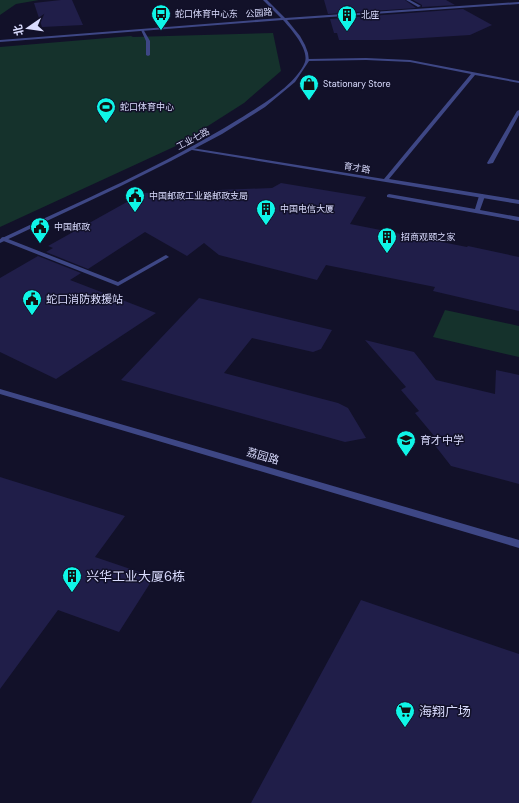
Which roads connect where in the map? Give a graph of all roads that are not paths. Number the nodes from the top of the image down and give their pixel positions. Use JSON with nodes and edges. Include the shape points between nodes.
{"nodes":[{"id":1,"x":265,"y":0,"type":"edge"},
{"id":2,"x":408,"y":0,"type":"edge"},
{"id":3,"x":512,"y":0,"type":"edge"},
{"id":4,"x":519,"y":3,"type":"edge"},
{"id":5,"x":419,"y":6,"type":"junction"},
{"id":6,"x":282,"y":17,"type":"junction"},
{"id":7,"x":143,"y":30,"type":"junction"},
{"id":8,"x":0,"y":37,"type":"edge"},
{"id":9,"x":0,"y":41,"type":"edge"},
{"id":10,"x":148,"y":55,"type":"dead end"},
{"id":11,"x":308,"y":60,"type":"junction"},
{"id":12,"x":474,"y":73,"type":"junction"},
{"id":13,"x":519,"y":82,"type":"edge"},
{"id":14,"x":519,"y":111,"type":"edge"},
{"id":15,"x":192,"y":149,"type":"junction"},
{"id":16,"x":490,"y":163,"type":"dead end"},
{"id":17,"x":386,"y":180,"type":"junction"},
{"id":18,"x":389,"y":196,"type":"dead end"},
{"id":19,"x":482,"y":196,"type":"junction"},
{"id":20,"x":519,"y":202,"type":"edge"},
{"id":21,"x":476,"y":211,"type":"junction"},
{"id":22,"x":519,"y":219,"type":"edge"},
{"id":23,"x":2,"y":240,"type":"edge"},
{"id":24,"x":166,"y":257,"type":"dead end"},
{"id":25,"x":0,"y":391,"type":"edge"},
{"id":26,"x":519,"y":544,"type":"edge"}],
"edges":[{"from":1,"to":6,"type":"street"},
{"from":2,"to":5,"type":"street"},
{"from":3,"to":5,"type":"street","name":"公园路"},
{"from":4,"to":6,"type":"street","name":"公园路"},
{"from":5,"to":6,"type":"street","name":"公园路"},
{"from":6,"to":7,"type":"street","name":"公园路"},
{"from":6,"to":8,"type":"street","name":"公园路"},
{"from":6,"to":11,"type":"street","via":[[301,41]]},
{"from":7,"to":9,"type":"street","name":"公园路"},
{"from":7,"to":10,"type":"street","via":[[148,41]]},
{"from":11,"to":12,"type":"street","via":[[410,61]]},
{"from":11,"to":15,"type":"street","name":"工业七路","via":[[295,81],[280,94],[255,112]]},
{"from":12,"to":13,"type":"street"},
{"from":12,"to":17,"type":"street"},
{"from":14,"to":16,"type":"street"},
{"from":15,"to":17,"type":"street","name":"育才路"},
{"from":15,"to":23,"type":"street","name":"工业七路"},
{"from":17,"to":19,"type":"street","name":"育才路"},
{"from":18,"to":21,"type":"street"},
{"from":19,"to":20,"type":"street","name":"育才路"},
{"from":19,"to":21,"type":"street"},
{"from":21,"to":22,"type":"street"},
{"from":23,"to":24,"type":"street","via":[[118,284]]},
{"from":25,"to":26,"type":"street","name":"荔园路"}]}
